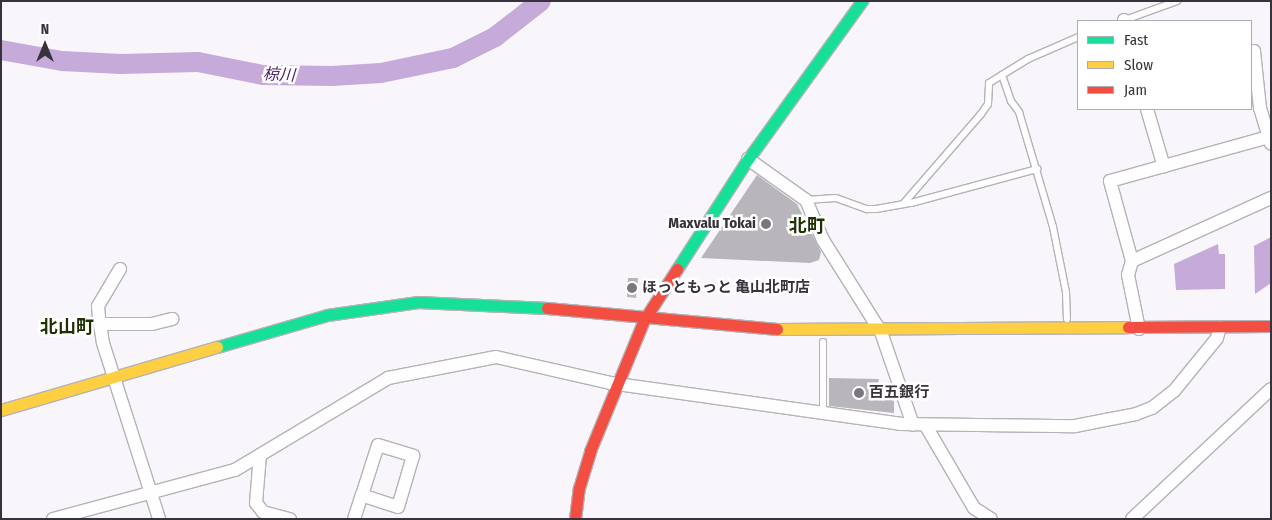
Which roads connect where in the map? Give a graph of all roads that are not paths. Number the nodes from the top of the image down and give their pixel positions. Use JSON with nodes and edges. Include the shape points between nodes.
{"nodes":[{"id":1,"x":862,"y":1,"type":"edge"},
{"id":2,"x":1177,"y":1,"type":"edge"},
{"id":3,"x":1126,"y":20,"type":"edge"},
{"id":4,"x":1077,"y":37,"type":"edge"},
{"id":5,"x":1254,"y":50,"type":"dead end"},
{"id":6,"x":1002,"y":75,"type":"junction"},
{"id":7,"x":1253,"y":78,"type":"edge"},
{"id":8,"x":1147,"y":110,"type":"edge"},
{"id":9,"x":1270,"y":140,"type":"edge"},
{"id":10,"x":748,"y":159,"type":"junction"},
{"id":11,"x":1164,"y":167,"type":"junction"},
{"id":12,"x":1037,"y":169,"type":"junction"},
{"id":13,"x":1271,"y":198,"type":"edge"},
{"id":14,"x":806,"y":200,"type":"junction"},
{"id":15,"x":904,"y":203,"type":"junction"},
{"id":16,"x":1132,"y":261,"type":"junction"},
{"id":17,"x":120,"y":269,"type":"dead end"},
{"id":18,"x":172,"y":319,"type":"dead end"},
{"id":19,"x":1067,"y":319,"type":"dead end"},
{"id":20,"x":644,"y":320,"type":"junction"},
{"id":21,"x":100,"y":324,"type":"junction"},
{"id":22,"x":1271,"y":326,"type":"edge"},
{"id":23,"x":1220,"y":327,"type":"junction"},
{"id":24,"x":1139,"y":329,"type":"junction"},
{"id":25,"x":880,"y":332,"type":"junction"},
{"id":26,"x":823,"y":342,"type":"dead end"},
{"id":27,"x":113,"y":376,"type":"junction"},
{"id":28,"x":618,"y":384,"type":"junction"},
{"id":29,"x":1271,"y":389,"type":"edge"},
{"id":30,"x":1,"y":410,"type":"edge"},
{"id":31,"x":822,"y":413,"type":"junction"},
{"id":32,"x":920,"y":426,"type":"junction"},
{"id":33,"x":260,"y":455,"type":"junction"},
{"id":34,"x":150,"y":493,"type":"junction"},
{"id":35,"x":362,"y":495,"type":"junction"},
{"id":36,"x":53,"y":519,"type":"edge"},
{"id":37,"x":159,"y":519,"type":"edge"},
{"id":38,"x":290,"y":519,"type":"edge"},
{"id":39,"x":354,"y":519,"type":"edge"},
{"id":40,"x":575,"y":519,"type":"edge"},
{"id":41,"x":991,"y":519,"type":"edge"},
{"id":42,"x":1132,"y":519,"type":"edge"}],
"edges":[{"from":1,"to":10,"type":"street"},
{"from":2,"to":3,"type":"lane"},
{"from":4,"to":6,"type":"lane","via":[[1028,58]]},
{"from":5,"to":7,"type":"street"},
{"from":6,"to":12,"type":"lane","via":[[1010,101],[1019,112]]},
{"from":6,"to":15,"type":"lane","via":[[989,83],[988,104],[981,114]]},
{"from":7,"to":9,"type":"street"},
{"from":8,"to":11,"type":"street"},
{"from":9,"to":11,"type":"street"},
{"from":10,"to":14,"type":"street"},
{"from":10,"to":20,"type":"street"},
{"from":11,"to":16,"type":"street","via":[[1110,181]]},
{"from":12,"to":15,"type":"lane"},
{"from":12,"to":19,"type":"lane","via":[[1066,292]]},
{"from":13,"to":16,"type":"street"},
{"from":14,"to":15,"type":"lane","via":[[836,198],[867,209]]},
{"from":14,"to":25,"type":"street","via":[[823,240]]},
{"from":16,"to":24,"type":"street","via":[[1128,275]]},
{"from":17,"to":21,"type":"street","via":[[98,306]]},
{"from":18,"to":21,"type":"street","via":[[152,324]]},
{"from":20,"to":25,"type":"street","via":[[793,331]]},
{"from":20,"to":27,"type":"street","via":[[466,302],[387,304],[327,315]]},
{"from":20,"to":28,"type":"street"},
{"from":21,"to":27,"type":"street"},
{"from":22,"to":23,"type":"street"},
{"from":23,"to":24,"type":"street"},
{"from":23,"to":32,"type":"street","via":[[1218,338],[1174,390],[1152,408],[1136,414],[1075,426]]},
{"from":24,"to":25,"type":"street"},
{"from":25,"to":32,"type":"street"},
{"from":26,"to":31,"type":"lane"},
{"from":27,"to":30,"type":"street"},
{"from":27,"to":34,"type":"street"},
{"from":28,"to":31,"type":"street"},
{"from":28,"to":33,"type":"street","via":[[503,357],[388,378]]},
{"from":28,"to":40,"type":"street","via":[[583,470]]},
{"from":29,"to":42,"type":"street"},
{"from":31,"to":32,"type":"street"},
{"from":32,"to":41,"type":"street","via":[[974,508]]},
{"from":33,"to":34,"type":"street","via":[[235,470]]},
{"from":33,"to":38,"type":"street","via":[[256,503],[263,512]]},
{"from":34,"to":36,"type":"street"},
{"from":34,"to":37,"type":"street"},
{"from":35,"to":35,"type":"street","via":[[378,445],[413,456],[398,507]]},
{"from":35,"to":39,"type":"street"}]}
